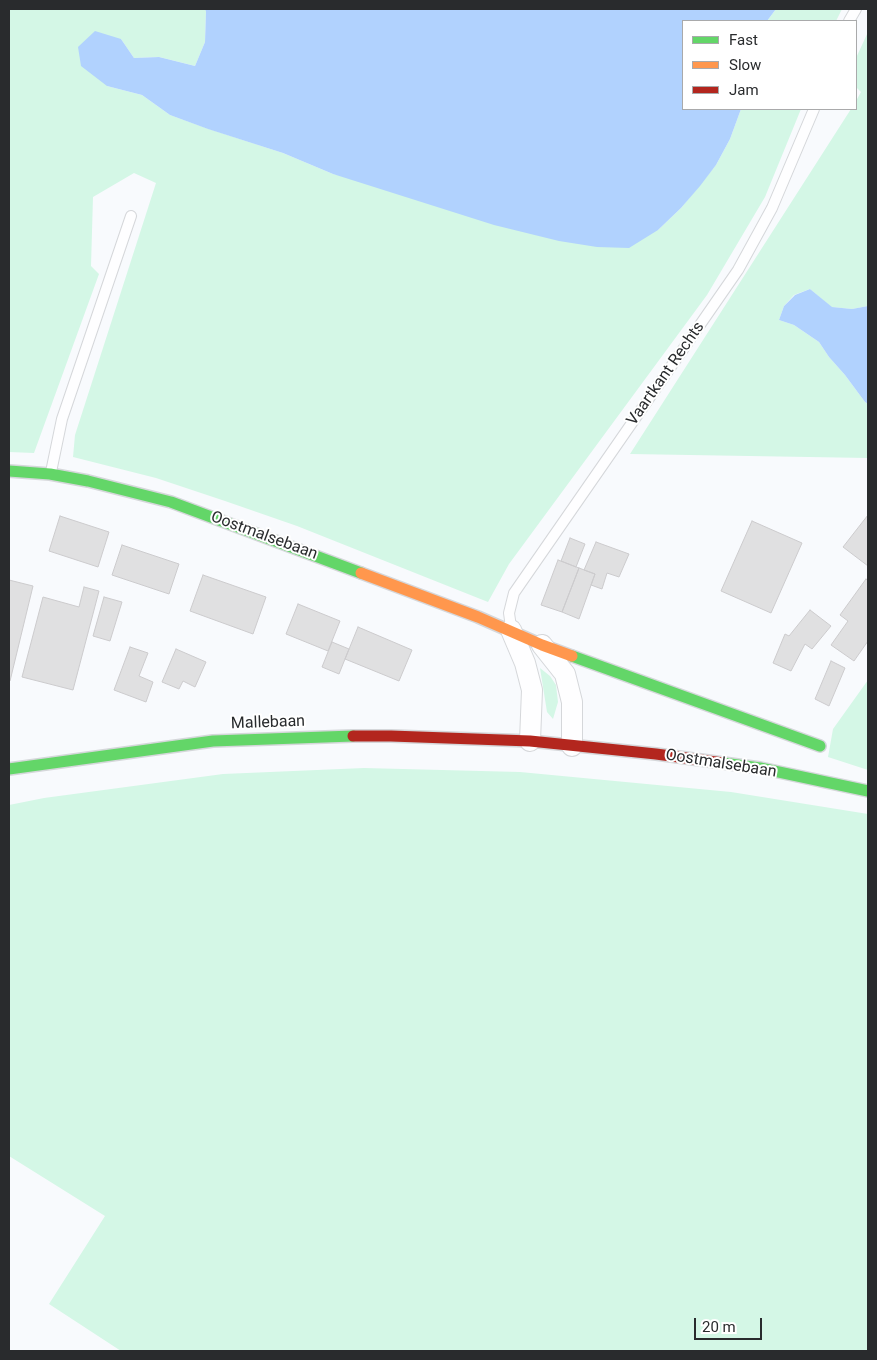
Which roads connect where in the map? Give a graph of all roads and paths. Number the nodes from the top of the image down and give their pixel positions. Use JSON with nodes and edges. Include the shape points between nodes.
{"nodes":[{"id":1,"x":814,"y":110,"type":"edge"},
{"id":2,"x":131,"y":216,"type":"dead end"},
{"id":3,"x":9,"y":471,"type":"edge"},
{"id":4,"x":50,"y":474,"type":"junction"},
{"id":5,"x":512,"y":630,"type":"junction"},
{"id":6,"x":542,"y":645,"type":"junction"},
{"id":7,"x":530,"y":741,"type":"junction"},
{"id":8,"x":572,"y":746,"type":"junction"},
{"id":9,"x":820,"y":746,"type":"dead end"},
{"id":10,"x":9,"y":769,"type":"edge"},
{"id":11,"x":868,"y":791,"type":"edge"}],
"edges":[{"from":1,"to":5,"type":"lane","name":"Vaartkant Rechts","via":[[772,208],[738,270],[514,593],[509,613]]},
{"from":2,"to":4,"type":"lane","via":[[62,419]]},
{"from":3,"to":4,"type":"main road","name":"Oostmalsebaan"},
{"from":4,"to":5,"type":"main road","name":"Oostmalsebaan","via":[[88,480],[171,502]]},
{"from":5,"to":6,"type":"main road","name":"Oostmalsebaan"},
{"from":5,"to":7,"type":"street","via":[[532,690]]},
{"from":6,"to":8,"type":"street","name":"Oostmalsebaan","via":[[565,674],[572,702]]},
{"from":6,"to":9,"type":"main road","name":"Oostmalsebaan"},
{"from":7,"to":8,"type":"main road","name":"Oostmalsebaan"},
{"from":7,"to":10,"type":"main road","name":"Mallebaan","via":[[391,736],[213,741]]},
{"from":8,"to":11,"type":"main road","name":"Oostmalsebaan","via":[[760,768]]}]}
